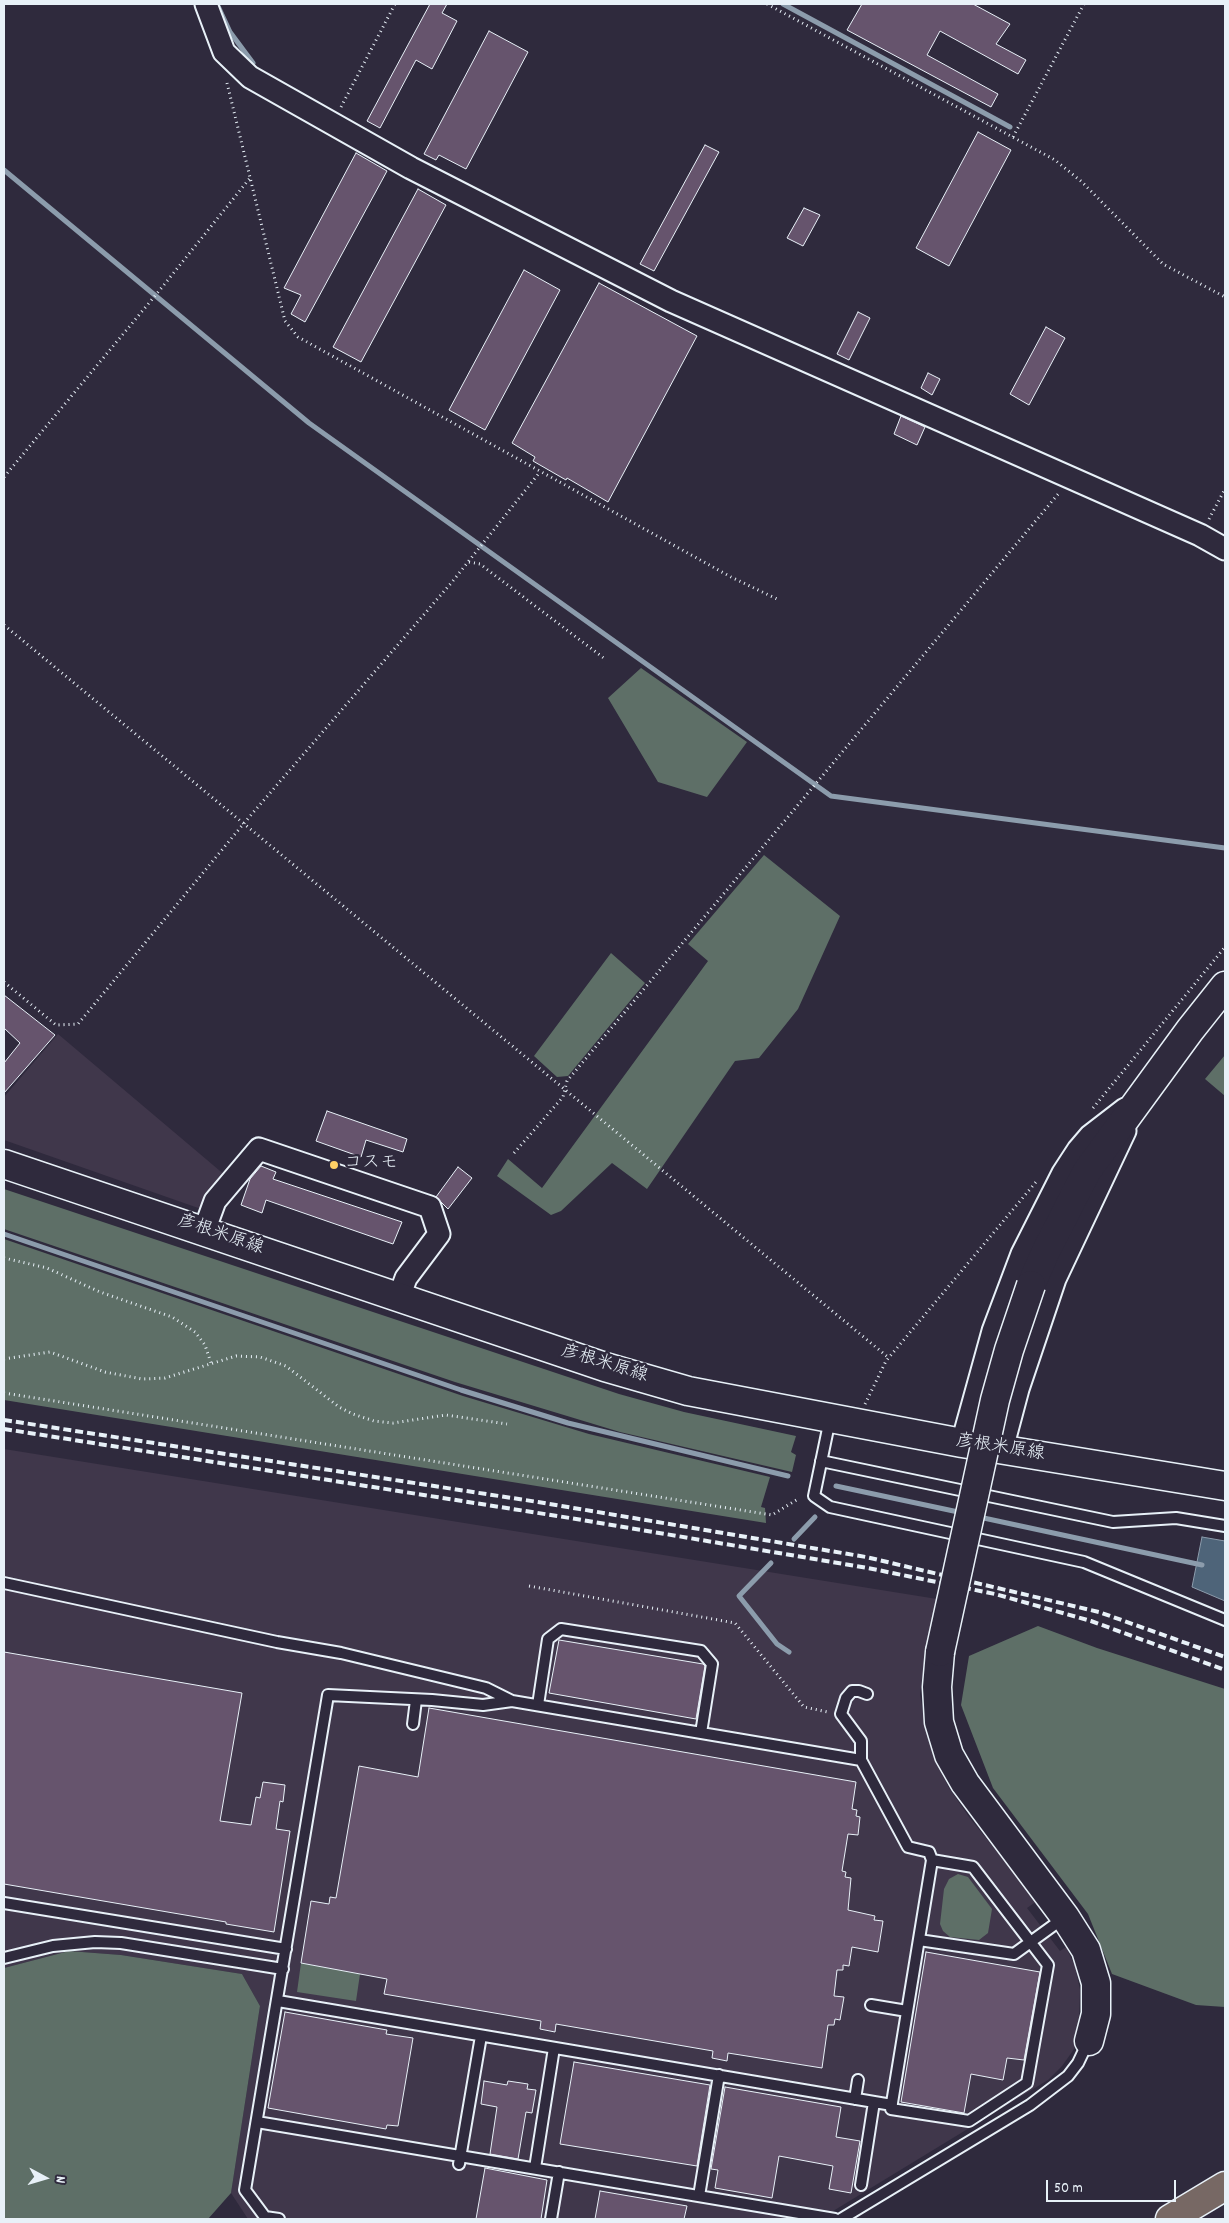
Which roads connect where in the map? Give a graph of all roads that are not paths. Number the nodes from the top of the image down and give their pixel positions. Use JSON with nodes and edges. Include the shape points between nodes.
{"nodes":[{"id":1,"x":206,"y":4,"type":"edge"},
{"id":2,"x":1225,"y":548,"type":"edge"},
{"id":3,"x":1225,"y":986,"type":"edge"},
{"id":4,"x":1140,"y":1096,"type":"junction"},
{"id":5,"x":4,"y":1164,"type":"edge"},
{"id":6,"x":204,"y":1231,"type":"junction"},
{"id":7,"x":399,"y":1297,"type":"junction"},
{"id":8,"x":830,"y":1418,"type":"junction"},
{"id":9,"x":962,"y":1443,"type":"junction"},
{"id":10,"x":1002,"y":1449,"type":"junction"},
{"id":11,"x":821,"y":1461,"type":"junction"},
{"id":12,"x":1225,"y":1486,"type":"edge"},
{"id":13,"x":1225,"y":1526,"type":"edge"},
{"id":14,"x":4,"y":1583,"type":"edge"},
{"id":15,"x":1225,"y":1620,"type":"edge"},
{"id":16,"x":867,"y":1694,"type":"dead end"},
{"id":17,"x":416,"y":1700,"type":"junction"},
{"id":18,"x":512,"y":1701,"type":"junction"},
{"id":19,"x":538,"y":1705,"type":"junction"},
{"id":20,"x":413,"y":1724,"type":"dead end"},
{"id":21,"x":702,"y":1733,"type":"junction"},
{"id":22,"x":861,"y":1760,"type":"junction"},
{"id":23,"x":932,"y":1860,"type":"junction"},
{"id":24,"x":4,"y":1903,"type":"edge"},
{"id":25,"x":1065,"y":1916,"type":"junction"},
{"id":26,"x":919,"y":1940,"type":"junction"},
{"id":27,"x":1031,"y":1942,"type":"junction"},
{"id":28,"x":286,"y":1948,"type":"junction"},
{"id":29,"x":4,"y":1958,"type":"edge"},
{"id":30,"x":283,"y":1970,"type":"junction"},
{"id":31,"x":278,"y":2000,"type":"junction"},
{"id":32,"x":871,"y":2005,"type":"dead end"},
{"id":33,"x":907,"y":2011,"type":"junction"},
{"id":34,"x":481,"y":2036,"type":"junction"},
{"id":35,"x":1089,"y":2041,"type":"joint"},
{"id":36,"x":554,"y":2048,"type":"junction"},
{"id":37,"x":719,"y":2075,"type":"junction"},
{"id":38,"x":858,"y":2080,"type":"dead end"},
{"id":39,"x":855,"y":2099,"type":"junction"},
{"id":40,"x":874,"y":2102,"type":"junction"},
{"id":41,"x":892,"y":2105,"type":"junction"},
{"id":42,"x":257,"y":2122,"type":"junction"},
{"id":43,"x":460,"y":2159,"type":"junction"},
{"id":44,"x":535,"y":2168,"type":"junction"},
{"id":45,"x":559,"y":2172,"type":"junction"},
{"id":46,"x":861,"y":2185,"type":"dead end"},
{"id":47,"x":1225,"y":2186,"type":"edge"},
{"id":48,"x":698,"y":2196,"type":"junction"},
{"id":49,"x":279,"y":2219,"type":"edge"},
{"id":50,"x":551,"y":2219,"type":"edge"},
{"id":51,"x":835,"y":2219,"type":"edge"},
{"id":52,"x":842,"y":2219,"type":"edge"},
{"id":53,"x":1170,"y":2219,"type":"edge"}],
"edges":[{"from":1,"to":2,"type":"street","via":[[224,52],[250,77],[420,173],[671,301]]},
{"from":3,"to":4,"type":"main road"},
{"from":4,"to":9,"type":"street","via":[[1090,1136],[1078,1150],[1042,1214],[1010,1282]]},
{"from":4,"to":10,"type":"street","via":[[1055,1280]]},
{"from":4,"to":25,"type":"main road","bridge":true,"via":[[1087,1171],[1046,1250],[1011,1342],[995,1400],[940,1652],[936,1687],[939,1722],[949,1755],[970,1791]]},
{"from":5,"to":6,"type":"main road","name":"彦根米原線"},
{"from":6,"to":7,"type":"main road","name":"彦根米原線"},
{"from":6,"to":7,"type":"street","via":[[215,1201],[259,1149],[430,1207],[439,1234],[406,1278]]},
{"from":7,"to":8,"type":"main road","name":"彦根米原線","via":[[605,1367],[688,1391]]},
{"from":8,"to":9,"type":"main road","name":"彦根米原線"},
{"from":8,"to":11,"type":"lane"},
{"from":9,"to":10,"type":"main road","name":"彦根米原線"},
{"from":10,"to":12,"type":"main road","name":"彦根米原線"},
{"from":11,"to":13,"type":"lane","via":[[1113,1522],[1176,1518]]},
{"from":11,"to":15,"type":"lane","via":[[814,1496],[830,1507],[1084,1562]]},
{"from":14,"to":18,"type":"lane","via":[[341,1653],[486,1688]]},
{"from":16,"to":22,"type":"lane","via":[[852,1692],[846,1698],[841,1714],[861,1741]]},
{"from":17,"to":18,"type":"lane","via":[[483,1706]]},
{"from":17,"to":20,"type":"lane"},
{"from":17,"to":28,"type":"lane","via":[[328,1695]]},
{"from":18,"to":19,"type":"lane"},
{"from":19,"to":21,"type":"lane"},
{"from":19,"to":21,"type":"lane","via":[[548,1639],[561,1629],[701,1651],[712,1664]]},
{"from":21,"to":22,"type":"lane"},
{"from":22,"to":23,"type":"lane","via":[[908,1847],[929,1852]]},
{"from":23,"to":26,"type":"lane"},
{"from":23,"to":27,"type":"lane","via":[[973,1867]]},
{"from":24,"to":28,"type":"lane"},
{"from":25,"to":27,"type":"lane"},
{"from":25,"to":35,"type":"main road","via":[[1086,1950],[1096,1983],[1096,2014]]},
{"from":26,"to":27,"type":"lane","via":[[1014,1954]]},
{"from":26,"to":33,"type":"lane"},
{"from":27,"to":41,"type":"lane","via":[[1048,1965],[1027,2083],[969,2121],[891,2109]]},
{"from":28,"to":30,"type":"lane"},
{"from":29,"to":30,"type":"lane","via":[[54,1946],[121,1942]]},
{"from":30,"to":31,"type":"lane"},
{"from":31,"to":34,"type":"lane"},
{"from":31,"to":42,"type":"lane"},
{"from":32,"to":33,"type":"lane"},
{"from":33,"to":41,"type":"lane"},
{"from":34,"to":36,"type":"lane"},
{"from":34,"to":43,"type":"lane"},
{"from":35,"to":52,"type":"lane","via":[[1068,2076],[1030,2105]]},
{"from":36,"to":37,"type":"lane"},
{"from":36,"to":44,"type":"lane"},
{"from":37,"to":39,"type":"lane"},
{"from":37,"to":48,"type":"lane"},
{"from":38,"to":39,"type":"lane"},
{"from":39,"to":40,"type":"lane"},
{"from":40,"to":41,"type":"lane"},
{"from":40,"to":46,"type":"lane"},
{"from":42,"to":43,"type":"lane"},
{"from":42,"to":49,"type":"lane","via":[[245,2190],[264,2217]]},
{"from":43,"to":44,"type":"lane"},
{"from":44,"to":45,"type":"lane"},
{"from":45,"to":48,"type":"lane"},
{"from":45,"to":50,"type":"lane"},
{"from":47,"to":53,"type":"highway"},
{"from":48,"to":51,"type":"lane"}]}
